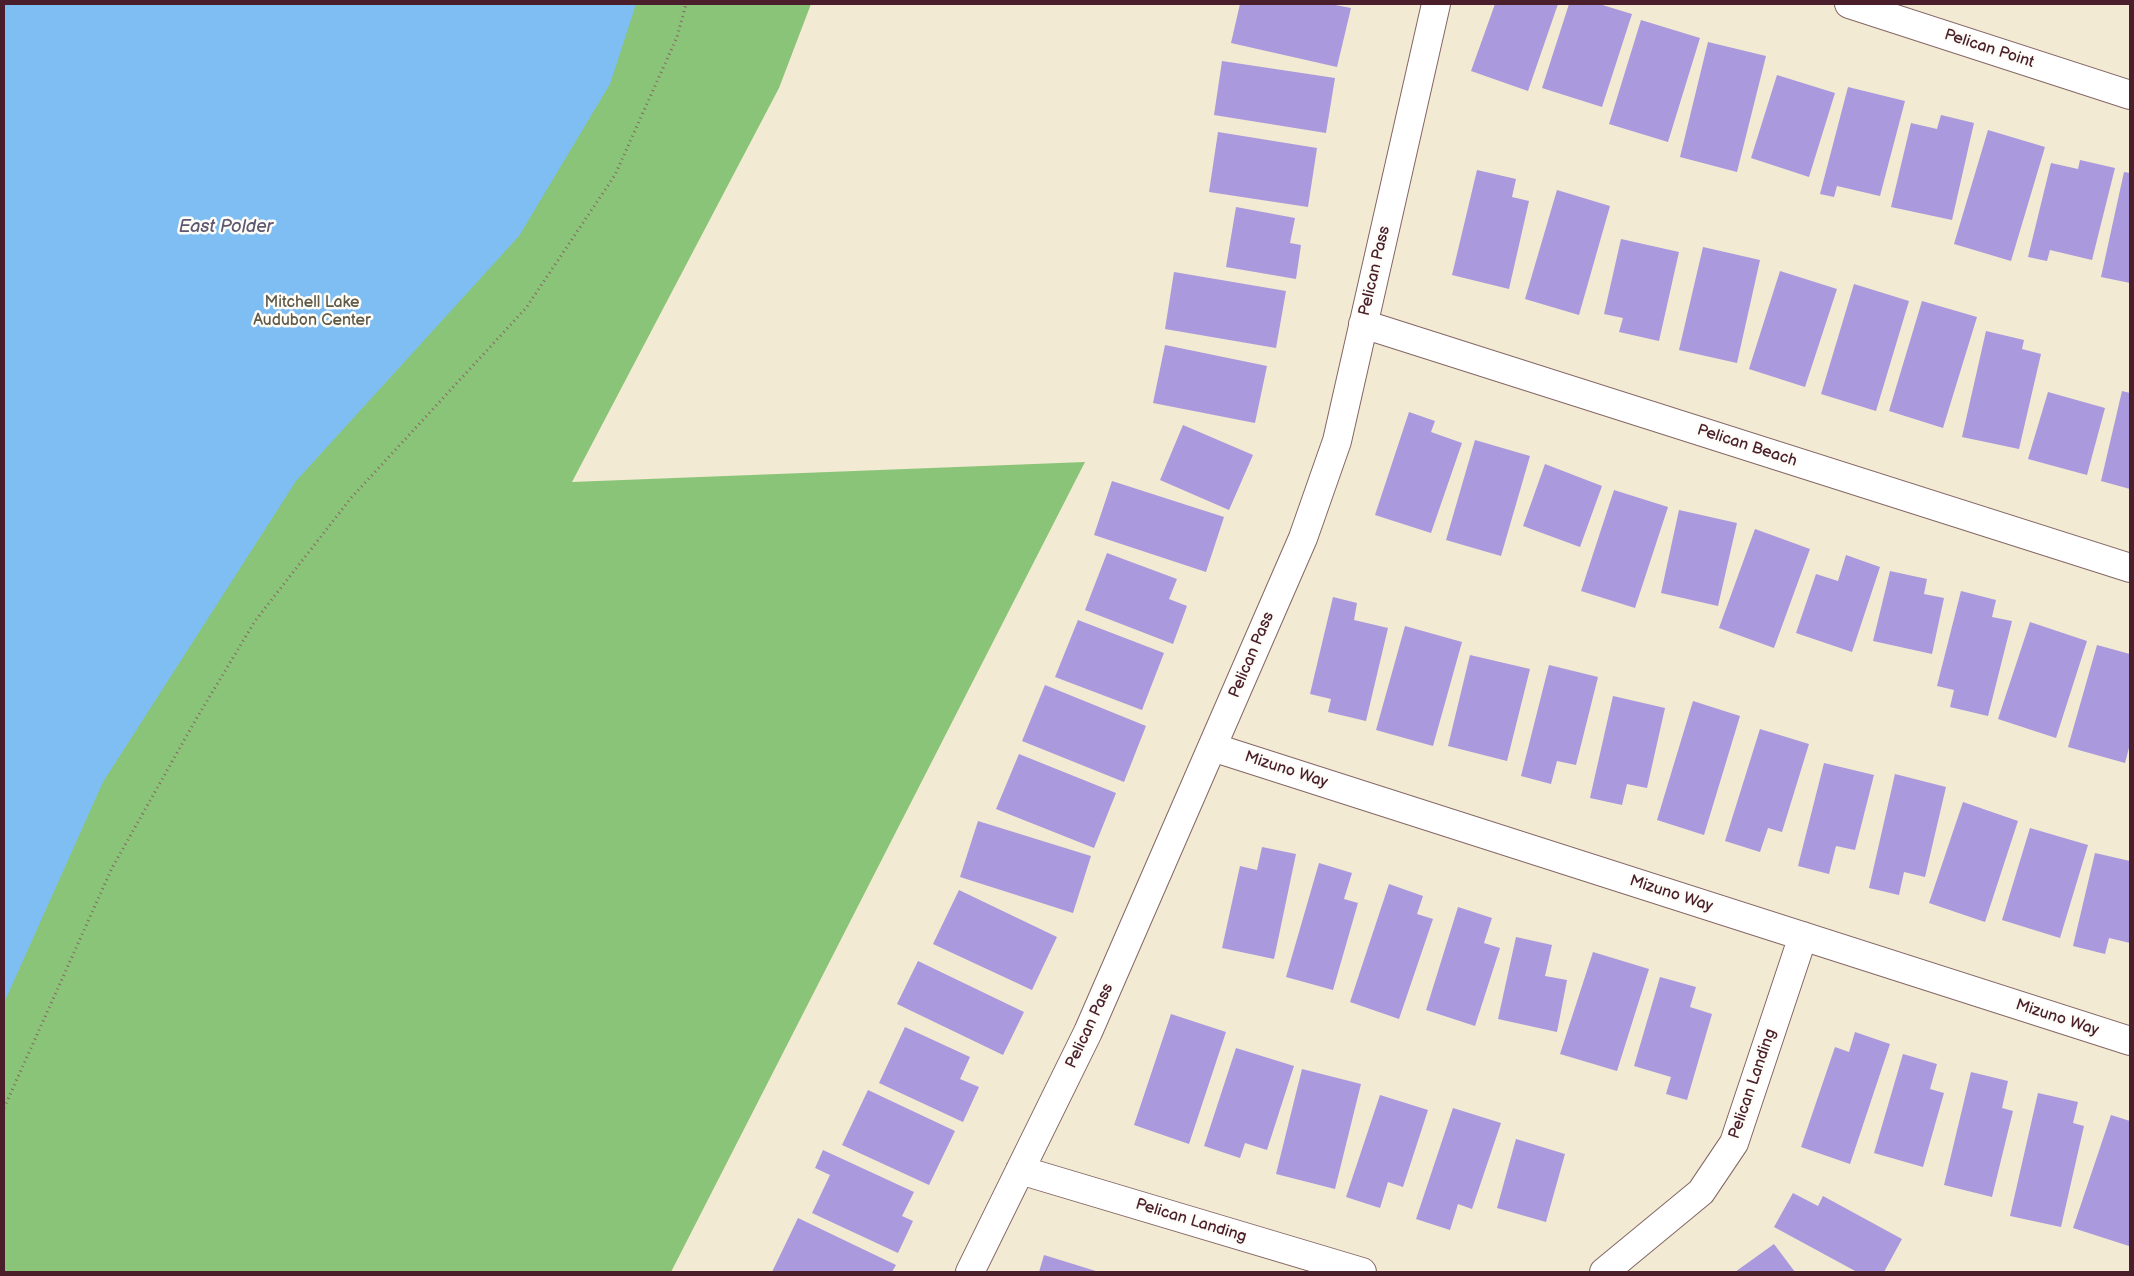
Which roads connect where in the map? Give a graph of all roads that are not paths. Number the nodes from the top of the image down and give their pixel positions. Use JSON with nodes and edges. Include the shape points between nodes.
{"nodes":[{"id":1,"x":1436,"y":4,"type":"edge"},
{"id":2,"x":1849,"y":4,"type":"edge"},
{"id":3,"x":2130,"y":94,"type":"edge"},
{"id":4,"x":1363,"y":324,"type":"junction"},
{"id":5,"x":2130,"y":568,"type":"edge"},
{"id":6,"x":1212,"y":747,"type":"junction"},
{"id":7,"x":1803,"y":936,"type":"junction"},
{"id":8,"x":2130,"y":1041,"type":"edge"},
{"id":9,"x":1020,"y":1170,"type":"junction"},
{"id":10,"x":970,"y":1272,"type":"edge"},
{"id":11,"x":1362,"y":1272,"type":"edge"},
{"id":12,"x":1604,"y":1272,"type":"edge"}],
"edges":[{"from":1,"to":4,"type":"street","name":"Pelican Pass"},
{"from":2,"to":3,"type":"street","name":"Pelican Point"},
{"from":4,"to":5,"type":"street","name":"Pelican Beach"},
{"from":4,"to":6,"type":"street","name":"Pelican Pass","via":[[1337,440],[1303,538]]},
{"from":6,"to":7,"type":"street","name":"Mizuno Way"},
{"from":6,"to":9,"type":"street","name":"Pelican Pass","via":[[1088,1032]]},
{"from":7,"to":8,"type":"street","name":"Mizuno Way"},
{"from":7,"to":12,"type":"street","name":"Pelican Landing","via":[[1734,1143],[1701,1192]]},
{"from":9,"to":10,"type":"street","name":"Pelican Pass"},
{"from":9,"to":11,"type":"street","name":"Pelican Landing"}]}
